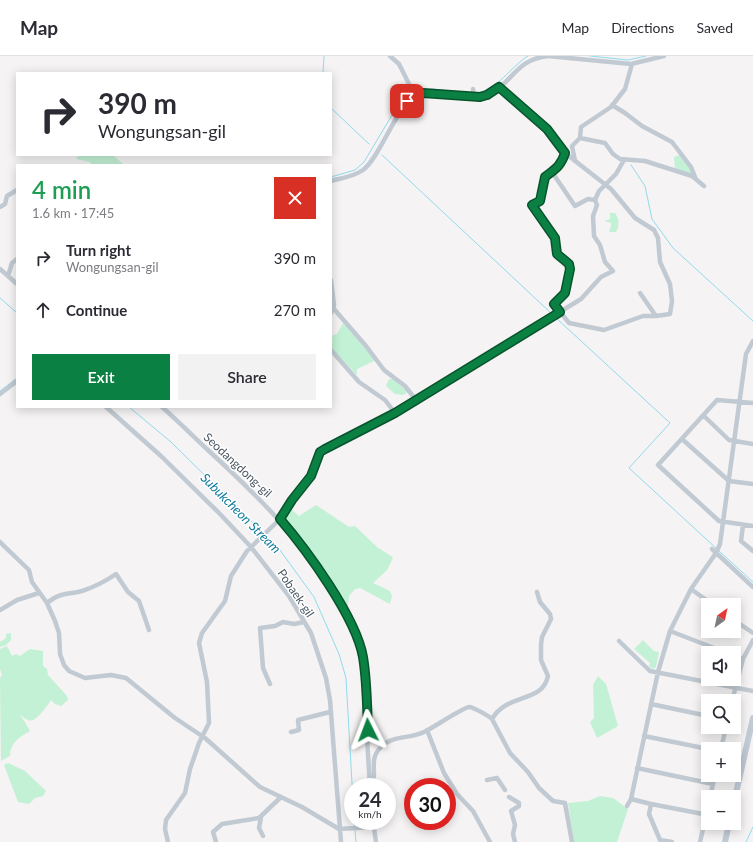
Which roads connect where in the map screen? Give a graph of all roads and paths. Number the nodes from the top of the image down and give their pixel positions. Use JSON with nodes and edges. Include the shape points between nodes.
{"nodes":[{"id":1,"x":390,"y":56,"type":"edge"},
{"id":2,"x":548,"y":56,"type":"edge"},
{"id":3,"x":664,"y":56,"type":"edge"},
{"id":4,"x":632,"y":64,"type":"junction"},
{"id":5,"x":499,"y":87,"type":"junction"},
{"id":6,"x":472,"y":89,"type":"dead end"},
{"id":7,"x":414,"y":93,"type":"junction"},
{"id":8,"x":474,"y":96,"type":"junction"},
{"id":9,"x":612,"y":106,"type":"junction"},
{"id":10,"x":580,"y":138,"type":"junction"},
{"id":11,"x":565,"y":153,"type":"junction"},
{"id":12,"x":624,"y":160,"type":"junction"},
{"id":13,"x":575,"y":161,"type":"junction"},
{"id":14,"x":552,"y":172,"type":"junction"},
{"id":15,"x":695,"y":177,"type":"junction"},
{"id":16,"x":332,"y":181,"type":"edge"},
{"id":17,"x":606,"y":185,"type":"junction"},
{"id":18,"x":704,"y":186,"type":"dead end"},
{"id":19,"x":16,"y":191,"type":"edge"},
{"id":20,"x":595,"y":200,"type":"junction"},
{"id":21,"x":0,"y":207,"type":"edge"},
{"id":22,"x":16,"y":260,"type":"edge"},
{"id":23,"x":0,"y":269,"type":"edge"},
{"id":24,"x":8,"y":276,"type":"junction"},
{"id":25,"x":16,"y":283,"type":"edge"},
{"id":26,"x":640,"y":293,"type":"dead end"},
{"id":27,"x":332,"y":311,"type":"edge"},
{"id":28,"x":556,"y":314,"type":"junction"},
{"id":29,"x":656,"y":316,"type":"junction"},
{"id":30,"x":753,"y":341,"type":"edge"},
{"id":31,"x":332,"y":351,"type":"edge"},
{"id":32,"x":16,"y":382,"type":"edge"},
{"id":33,"x":0,"y":394,"type":"edge"},
{"id":34,"x":416,"y":400,"type":"junction"},
{"id":35,"x":739,"y":402,"type":"junction"},
{"id":36,"x":753,"y":403,"type":"edge"},
{"id":37,"x":107,"y":408,"type":"edge"},
{"id":38,"x":163,"y":408,"type":"edge"},
{"id":39,"x":395,"y":413,"type":"junction"},
{"id":40,"x":704,"y":416,"type":"junction"},
{"id":41,"x":682,"y":439,"type":"junction"},
{"id":42,"x":734,"y":442,"type":"junction"},
{"id":43,"x":753,"y":444,"type":"edge"},
{"id":44,"x":729,"y":481,"type":"junction"},
{"id":45,"x":753,"y":484,"type":"edge"},
{"id":46,"x":279,"y":520,"type":"junction"},
{"id":47,"x":723,"y":522,"type":"junction"},
{"id":48,"x":743,"y":524,"type":"junction"},
{"id":49,"x":753,"y":526,"type":"edge"},
{"id":50,"x":0,"y":542,"type":"edge"},
{"id":51,"x":252,"y":546,"type":"junction"},
{"id":52,"x":712,"y":549,"type":"dead end"},
{"id":53,"x":753,"y":551,"type":"edge"},
{"id":54,"x":716,"y":553,"type":"junction"},
{"id":55,"x":753,"y":587,"type":"edge"},
{"id":56,"x":691,"y":589,"type":"junction"},
{"id":57,"x":537,"y":592,"type":"dead end"},
{"id":58,"x":39,"y":594,"type":"junction"},
{"id":59,"x":703,"y":598,"type":"edge"},
{"id":60,"x":47,"y":603,"type":"junction"},
{"id":61,"x":0,"y":610,"type":"edge"},
{"id":62,"x":304,"y":622,"type":"junction"},
{"id":63,"x":741,"y":625,"type":"edge"},
{"id":64,"x":149,"y":630,"type":"dead end"},
{"id":65,"x":670,"y":631,"type":"junction"},
{"id":66,"x":753,"y":633,"type":"edge"},
{"id":67,"x":753,"y":640,"type":"edge"},
{"id":68,"x":619,"y":642,"type":"dead end"},
{"id":69,"x":710,"y":646,"type":"edge"},
{"id":70,"x":743,"y":659,"type":"joint"},
{"id":71,"x":741,"y":666,"type":"edge"},
{"id":72,"x":658,"y":672,"type":"junction"},
{"id":73,"x":701,"y":680,"type":"edge"},
{"id":74,"x":270,"y":684,"type":"dead end"},
{"id":75,"x":735,"y":686,"type":"joint"},
{"id":76,"x":753,"y":691,"type":"edge"},
{"id":77,"x":733,"y":694,"type":"edge"},
{"id":78,"x":651,"y":704,"type":"junction"},
{"id":79,"x":330,"y":712,"type":"junction"},
{"id":80,"x":701,"y":715,"type":"edge"},
{"id":81,"x":753,"y":718,"type":"edge"},
{"id":82,"x":492,"y":719,"type":"junction"},
{"id":83,"x":427,"y":730,"type":"junction"},
{"id":84,"x":291,"y":732,"type":"dead end"},
{"id":85,"x":203,"y":736,"type":"junction"},
{"id":86,"x":644,"y":736,"type":"junction"},
{"id":87,"x":701,"y":748,"type":"edge"},
{"id":88,"x":637,"y":768,"type":"junction"},
{"id":89,"x":370,"y":778,"type":"edge"},
{"id":90,"x":374,"y":778,"type":"edge"},
{"id":91,"x":487,"y":780,"type":"dead end"},
{"id":92,"x":713,"y":784,"type":"joint"},
{"id":93,"x":505,"y":790,"type":"dead end"},
{"id":94,"x":712,"y":790,"type":"edge"},
{"id":95,"x":737,"y":790,"type":"edge"},
{"id":96,"x":281,"y":797,"type":"junction"},
{"id":97,"x":509,"y":797,"type":"dead end"},
{"id":98,"x":630,"y":799,"type":"junction"},
{"id":99,"x":651,"y":804,"type":"junction"},
{"id":100,"x":627,"y":806,"type":"dead end"},
{"id":101,"x":701,"y":814,"type":"edge"},
{"id":102,"x":262,"y":817,"type":"junction"},
{"id":103,"x":340,"y":829,"type":"junction"},
{"id":104,"x":344,"y":829,"type":"edge"},
{"id":105,"x":374,"y":830,"type":"edge"},
{"id":106,"x":703,"y":830,"type":"edge"},
{"id":107,"x":728,"y":830,"type":"edge"},
{"id":108,"x":263,"y":836,"type":"dead end"},
{"id":109,"x":168,"y":842,"type":"edge"},
{"id":110,"x":216,"y":842,"type":"edge"},
{"id":111,"x":341,"y":842,"type":"edge"},
{"id":112,"x":376,"y":842,"type":"edge"},
{"id":113,"x":490,"y":842,"type":"edge"},
{"id":114,"x":515,"y":842,"type":"edge"},
{"id":115,"x":572,"y":842,"type":"edge"},
{"id":116,"x":672,"y":842,"type":"edge"},
{"id":117,"x":700,"y":842,"type":"edge"},
{"id":118,"x":725,"y":842,"type":"edge"}],
"edges":[{"from":1,"to":7,"type":"street","via":[[399,64]]},
{"from":2,"to":4,"type":"street"},
{"from":2,"to":5,"type":"street","via":[[526,62]]},
{"from":3,"to":4,"type":"street"},
{"from":4,"to":9,"type":"street","via":[[625,89]]},
{"from":5,"to":8,"type":"street","via":[[487,95]]},
{"from":5,"to":11,"type":"street","via":[[547,129]]},
{"from":6,"to":8,"type":"street"},
{"from":7,"to":8,"type":"street"},
{"from":7,"to":16,"type":"street","via":[[403,106],[364,169]]},
{"from":9,"to":10,"type":"street","via":[[582,126]]},
{"from":9,"to":15,"type":"street","via":[[672,142],[691,167]]},
{"from":10,"to":12,"type":"street","via":[[603,142],[613,154]]},
{"from":10,"to":13,"type":"street","via":[[572,146]]},
{"from":11,"to":13,"type":"street"},
{"from":11,"to":14,"type":"street","via":[[562,162]]},
{"from":12,"to":15,"type":"street","via":[[645,161]]},
{"from":12,"to":17,"type":"street"},
{"from":13,"to":17,"type":"street"},
{"from":14,"to":20,"type":"street","via":[[575,206],[588,199]]},
{"from":14,"to":28,"type":"street","via":[[545,177],[540,201],[532,205],[555,238],[557,254],[569,264],[565,293],[554,304]]},
{"from":15,"to":18,"type":"street"},
{"from":17,"to":20,"type":"street","via":[[599,191]]},
{"from":17,"to":29,"type":"street","via":[[630,213],[652,228],[658,238],[660,262],[670,284],[672,301],[670,314]]},
{"from":19,"to":21,"type":"street","via":[[7,196],[5,204]]},
{"from":20,"to":28,"type":"street","via":[[597,205],[593,216],[594,236],[600,245],[605,262],[613,271],[601,277],[581,299]]},
{"from":22,"to":24,"type":"street","via":[[12,263]]},
{"from":23,"to":24,"type":"street"},
{"from":24,"to":25,"type":"street"},
{"from":26,"to":29,"type":"street"},
{"from":27,"to":34,"type":"street","via":[[366,346],[384,370],[405,386]]},
{"from":28,"to":29,"type":"street","via":[[569,323],[604,330],[643,316]]},
{"from":28,"to":34,"type":"street"},
{"from":30,"to":35,"type":"street","via":[[746,354]]},
{"from":31,"to":39,"type":"street","via":[[361,384],[385,400]]},
{"from":32,"to":33,"type":"street"},
{"from":34,"to":39,"type":"street"},
{"from":35,"to":36,"type":"street"},
{"from":35,"to":40,"type":"street","via":[[717,400]]},
{"from":35,"to":42,"type":"street"},
{"from":37,"to":51,"type":"street","name":"Pobaek-gil","via":[[175,469]]},
{"from":38,"to":46,"type":"street","name":"Seodangdong-gil","via":[[237,475]]},
{"from":39,"to":46,"type":"street","via":[[320,452],[311,476]]},
{"from":40,"to":41,"type":"street"},
{"from":40,"to":42,"type":"street"},
{"from":41,"to":44,"type":"street"},
{"from":41,"to":47,"type":"street","via":[[658,465]]},
{"from":42,"to":43,"type":"street"},
{"from":42,"to":44,"type":"street"},
{"from":44,"to":45,"type":"street"},
{"from":44,"to":47,"type":"street"},
{"from":46,"to":51,"type":"street"},
{"from":46,"to":89,"type":"street","name":"Seodangdong-gil","via":[[320,573],[342,607],[357,638],[364,672]]},
{"from":47,"to":48,"type":"street"},
{"from":47,"to":54,"type":"street"},
{"from":48,"to":49,"type":"street"},
{"from":48,"to":53,"type":"street","via":[[741,541]]},
{"from":50,"to":58,"type":"street","via":[[29,570]]},
{"from":51,"to":62,"type":"street","name":"Pobaek-gil","via":[[289,596]]},
{"from":51,"to":85,"type":"street","via":[[231,576],[225,601],[204,628],[200,638],[209,713],[209,723]]},
{"from":52,"to":54,"type":"street"},
{"from":54,"to":55,"type":"street"},
{"from":54,"to":56,"type":"street"},
{"from":56,"to":59,"type":"street"},
{"from":56,"to":65,"type":"street"},
{"from":57,"to":82,"type":"street","via":[[540,602],[551,618],[542,637],[541,646],[541,660],[548,676],[546,683],[538,692],[508,703]]},
{"from":58,"to":60,"type":"street"},
{"from":58,"to":61,"type":"street","via":[[17,600]]},
{"from":60,"to":64,"type":"street","via":[[59,595],[96,586],[116,574],[128,592],[139,599]]},
{"from":60,"to":85,"type":"street","via":[[59,634],[62,660],[69,670],[85,678],[111,675],[126,678],[175,718]]},
{"from":62,"to":74,"type":"street","via":[[283,622],[260,628],[263,668]]},
{"from":62,"to":79,"type":"street","name":"Pobaek-gil","via":[[324,673]]},
{"from":63,"to":66,"type":"street"},
{"from":65,"to":69,"type":"street"},
{"from":65,"to":72,"type":"street"},
{"from":67,"to":70,"type":"street"},
{"from":68,"to":72,"type":"street","via":[[650,671]]},
{"from":70,"to":71,"type":"street"},
{"from":72,"to":73,"type":"street"},
{"from":72,"to":78,"type":"street"},
{"from":75,"to":76,"type":"street"},
{"from":75,"to":77,"type":"street"},
{"from":78,"to":80,"type":"street"},
{"from":78,"to":86,"type":"street"},
{"from":79,"to":84,"type":"street","via":[[298,720],[299,730]]},
{"from":79,"to":103,"type":"street","name":"Pobaek-gil"},
{"from":81,"to":95,"type":"street"},
{"from":82,"to":83,"type":"street","via":[[468,707]]},
{"from":82,"to":115,"type":"street","via":[[510,753],[539,788],[552,801],[565,803]]},
{"from":83,"to":90,"type":"street","via":[[387,742],[380,747],[373,761]]},
{"from":83,"to":113,"type":"street","via":[[444,773],[457,794],[473,811]]},
{"from":85,"to":96,"type":"street","via":[[256,784]]},
{"from":85,"to":109,"type":"street","via":[[190,769],[185,793],[166,820]]},
{"from":86,"to":87,"type":"street"},
{"from":86,"to":88,"type":"street"},
{"from":88,"to":92,"type":"street"},
{"from":88,"to":98,"type":"street"},
{"from":91,"to":93,"type":"street","via":[[497,778]]},
{"from":92,"to":94,"type":"street"},
{"from":96,"to":102,"type":"street"},
{"from":96,"to":103,"type":"street"},
{"from":97,"to":114,"type":"street","via":[[519,803],[519,806],[511,811],[515,825]]},
{"from":98,"to":99,"type":"street"},
{"from":98,"to":100,"type":"street"},
{"from":99,"to":101,"type":"street"},
{"from":99,"to":116,"type":"street","via":[[649,814],[660,840]]},
{"from":102,"to":108,"type":"street","via":[[260,828]]},
{"from":102,"to":110,"type":"street","via":[[222,824],[213,832]]},
{"from":103,"to":104,"type":"street"},
{"from":103,"to":111,"type":"street","name":"Pobaek-gil"},
{"from":105,"to":112,"type":"street"},
{"from":106,"to":117,"type":"street"},
{"from":107,"to":118,"type":"street"}]}
